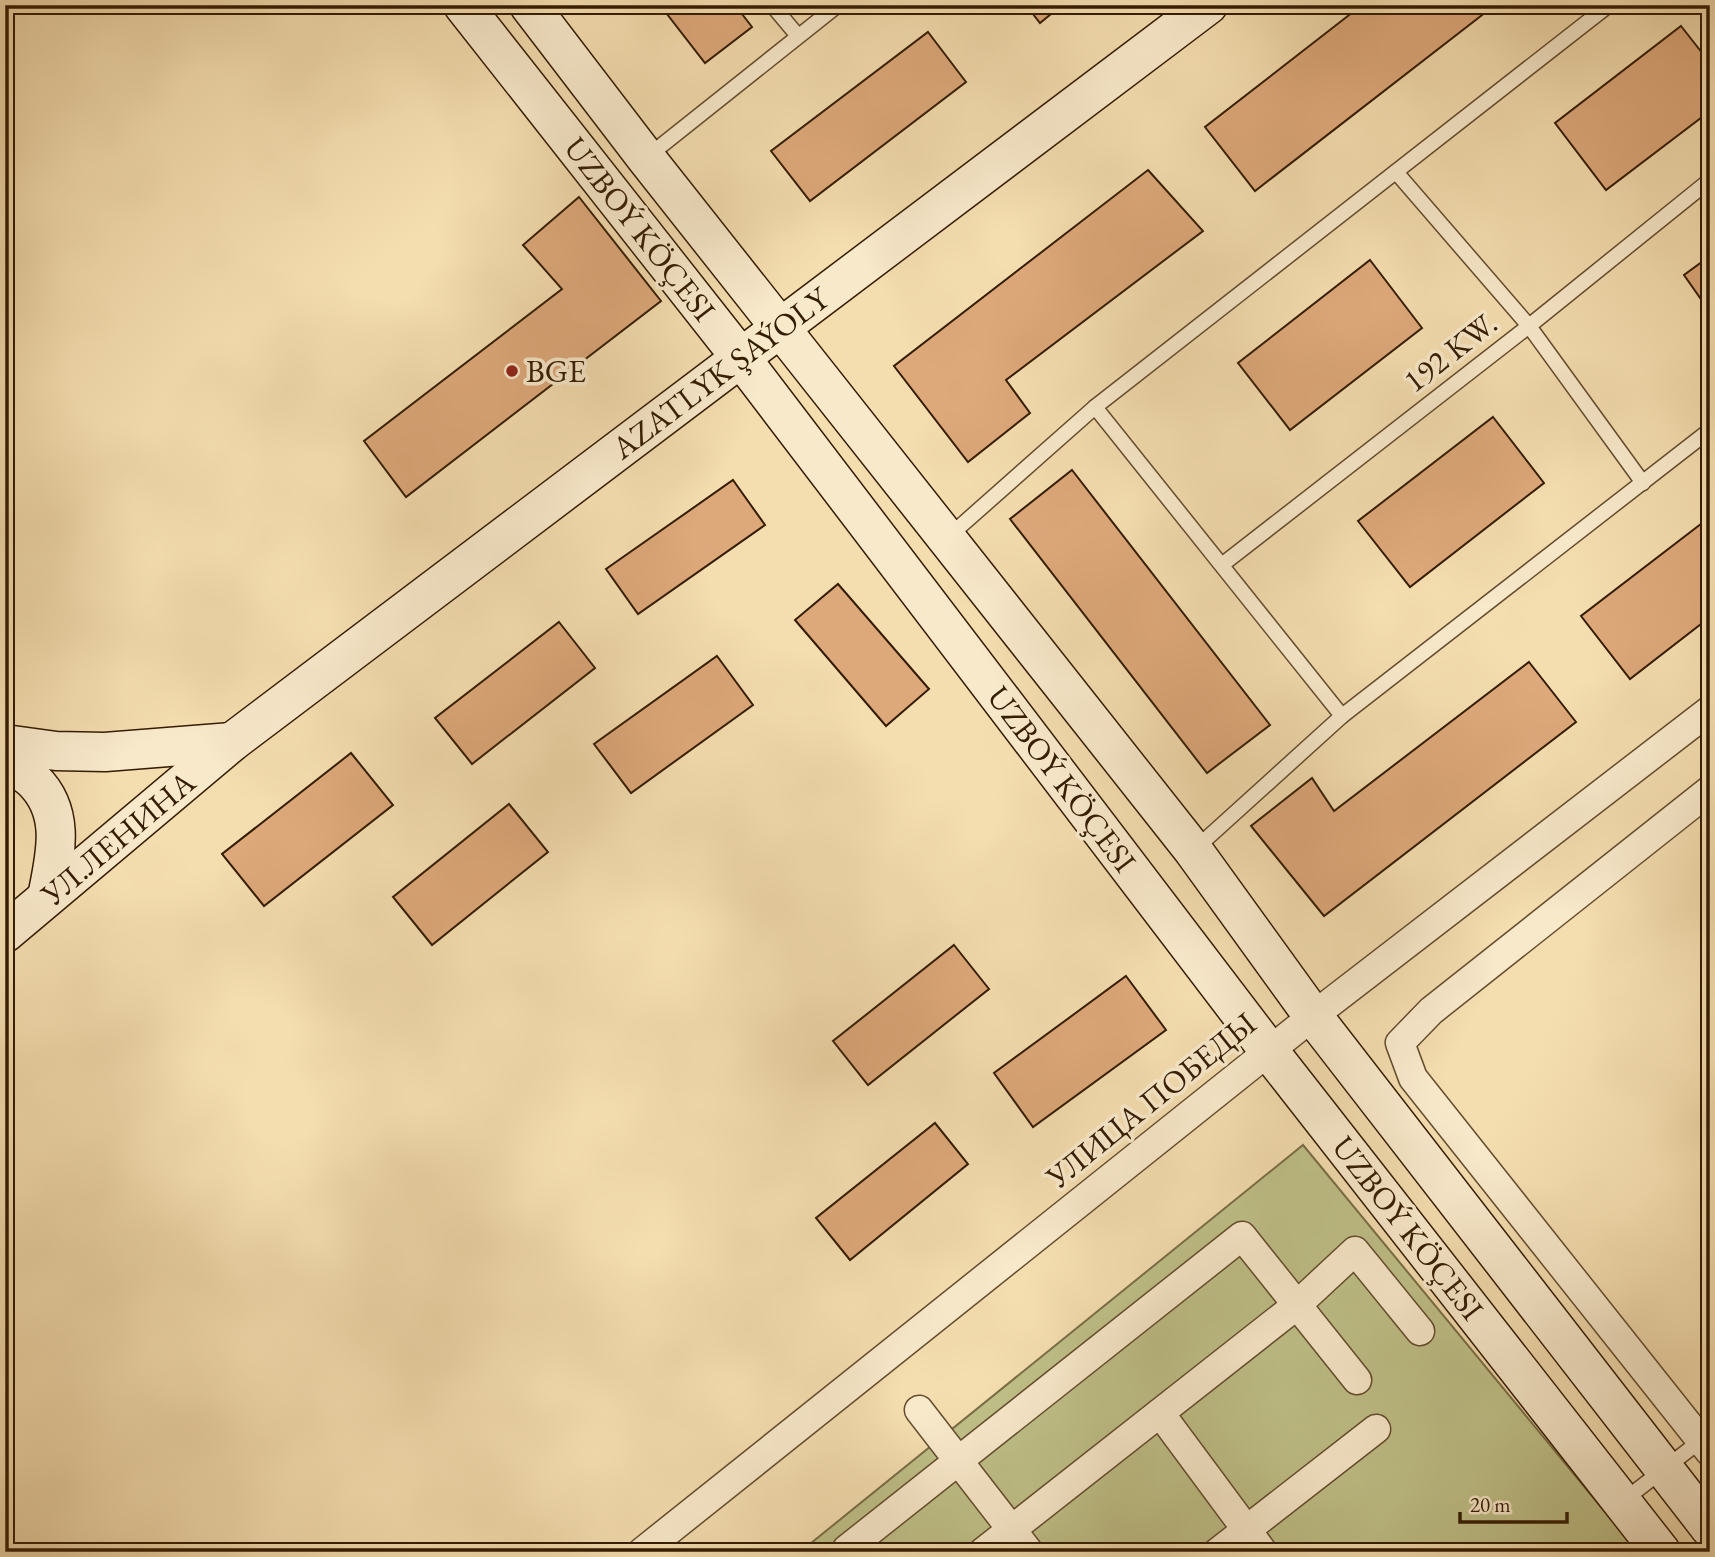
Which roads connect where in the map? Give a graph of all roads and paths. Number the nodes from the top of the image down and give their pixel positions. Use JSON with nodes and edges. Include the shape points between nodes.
{"nodes":[{"id":1,"x":463,"y":5,"type":"edge"},
{"id":2,"x":529,"y":5,"type":"edge"},
{"id":3,"x":772,"y":5,"type":"edge"},
{"id":4,"x":838,"y":5,"type":"edge"},
{"id":5,"x":1208,"y":5,"type":"edge"},
{"id":6,"x":1609,"y":5,"type":"edge"},
{"id":7,"x":798,"y":36,"type":"junction"},
{"id":8,"x":646,"y":158,"type":"junction"},
{"id":9,"x":1396,"y":172,"type":"junction"},
{"id":10,"x":1710,"y":180,"type":"edge"},
{"id":11,"x":1529,"y":326,"type":"junction"},
{"id":12,"x":780,"y":327,"type":"junction"},
{"id":13,"x":741,"y":358,"type":"junction"},
{"id":14,"x":1095,"y":407,"type":"junction"},
{"id":15,"x":1710,"y":430,"type":"edge"},
{"id":16,"x":1643,"y":483,"type":"junction"},
{"id":17,"x":947,"y":538,"type":"junction"},
{"id":18,"x":1223,"y":564,"type":"junction"},
{"id":19,"x":1710,"y":710,"type":"edge"},
{"id":20,"x":1342,"y":716,"type":"junction"},
{"id":21,"x":232,"y":743,"type":"junction"},
{"id":22,"x":5,"y":744,"type":"edge"},
{"id":23,"x":5,"y":762,"type":"edge"},
{"id":24,"x":1710,"y":790,"type":"edge"},
{"id":25,"x":1193,"y":850,"type":"junction"},
{"id":26,"x":47,"y":897,"type":"junction"},
{"id":27,"x":5,"y":933,"type":"edge"},
{"id":28,"x":1313,"y":1016,"type":"junction"},
{"id":29,"x":1269,"y":1051,"type":"junction"},
{"id":30,"x":1297,"y":1305,"type":"junction"},
{"id":31,"x":1420,"y":1331,"type":"dead end"},
{"id":32,"x":1357,"y":1380,"type":"dead end"},
{"id":33,"x":919,"y":1410,"type":"dead end"},
{"id":34,"x":1160,"y":1413,"type":"junction"},
{"id":35,"x":1377,"y":1429,"type":"dead end"},
{"id":36,"x":1707,"y":1442,"type":"edge"},
{"id":37,"x":958,"y":1461,"type":"junction"},
{"id":38,"x":1664,"y":1469,"type":"junction"},
{"id":39,"x":1622,"y":1502,"type":"junction"},
{"id":40,"x":1710,"y":1528,"type":"edge"},
{"id":41,"x":1012,"y":1529,"type":"junction"},
{"id":42,"x":1255,"y":1541,"type":"edge"},
{"id":43,"x":642,"y":1552,"type":"edge"},
{"id":44,"x":849,"y":1552,"type":"edge"},
{"id":45,"x":983,"y":1552,"type":"edge"},
{"id":46,"x":1029,"y":1552,"type":"edge"},
{"id":47,"x":1219,"y":1552,"type":"edge"},
{"id":48,"x":1661,"y":1552,"type":"edge"}],
"edges":[{"from":1,"to":13,"type":"street","name":"UZBOÝ KÖÇESI"},
{"from":2,"to":8,"type":"street","name":"UZBOÝ KÖÇESI"},
{"from":3,"to":7,"type":"lane"},
{"from":4,"to":7,"type":"lane"},
{"from":5,"to":12,"type":"street","name":"AZATLYK ŞAÝOLY"},
{"from":6,"to":9,"type":"lane"},
{"from":7,"to":8,"type":"lane"},
{"from":8,"to":12,"type":"street","name":"UZBOÝ KÖÇESI"},
{"from":9,"to":11,"type":"lane"},
{"from":9,"to":14,"type":"lane"},
{"from":10,"to":11,"type":"lane","name":"192 KW."},
{"from":11,"to":16,"type":"lane"},
{"from":11,"to":18,"type":"lane","name":"192 KW."},
{"from":12,"to":13,"type":"street","name":"AZATLYK ŞAÝOLY"},
{"from":12,"to":17,"type":"street","name":"UZBOÝ KÖÇESI"},
{"from":13,"to":21,"type":"street","name":"AZATLYK ŞAÝOLY"},
{"from":13,"to":29,"type":"street","name":"UZBOÝ KÖÇESI"},
{"from":14,"to":17,"type":"lane"},
{"from":14,"to":18,"type":"lane"},
{"from":15,"to":16,"type":"lane"},
{"from":16,"to":20,"type":"lane"},
{"from":17,"to":25,"type":"street","name":"UZBOÝ KÖÇESI"},
{"from":18,"to":20,"type":"lane"},
{"from":19,"to":28,"type":"street","name":"УЛИЦА ПОБЕДЫ"},
{"from":20,"to":25,"type":"lane"},
{"from":21,"to":22,"type":"street","via":[[105,752]]},
{"from":21,"to":26,"type":"street","name":"УЛ.ЛЕНИНА"},
{"from":23,"to":26,"type":"street","via":[[33,780],[50,802],[57,845]]},
{"from":24,"to":36,"type":"street","via":[[1431,1010],[1400,1043],[1413,1078]]},
{"from":25,"to":28,"type":"street","name":"UZBOÝ KÖÇESI"},
{"from":26,"to":27,"type":"street","name":"УЛ.ЛЕНИНА"},
{"from":28,"to":29,"type":"street","name":"УЛИЦА ПОБЕДЫ"},
{"from":28,"to":38,"type":"street","name":"UZBOÝ KÖÇESI"},
{"from":29,"to":39,"type":"street","name":"UZBOÝ KÖÇESI"},
{"from":29,"to":43,"type":"street","name":"УЛИЦА ПОБЕДЫ"},
{"from":30,"to":31,"type":"street","via":[[1355,1251]]},
{"from":30,"to":32,"type":"street"},
{"from":30,"to":34,"type":"street"},
{"from":30,"to":37,"type":"street","via":[[1242,1236]]},
{"from":33,"to":37,"type":"street"},
{"from":34,"to":41,"type":"street"},
{"from":34,"to":42,"type":"street"},
{"from":35,"to":42,"type":"street"},
{"from":36,"to":38,"type":"lane"},
{"from":37,"to":41,"type":"street"},
{"from":37,"to":44,"type":"street","via":[[847,1549]]},
{"from":38,"to":39,"type":"lane"},
{"from":38,"to":40,"type":"street","name":"UZBOÝ KÖÇESI"},
{"from":39,"to":48,"type":"street","name":"UZBOÝ KÖÇESI"},
{"from":41,"to":45,"type":"street"},
{"from":41,"to":46,"type":"street"},
{"from":42,"to":47,"type":"street"}]}
